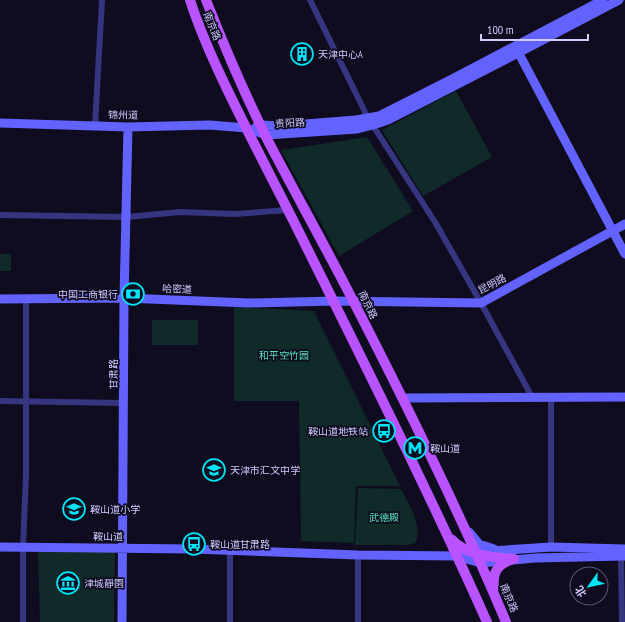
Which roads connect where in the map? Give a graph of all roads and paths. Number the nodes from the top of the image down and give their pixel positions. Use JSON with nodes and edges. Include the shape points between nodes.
{"nodes":[{"id":1,"x":102,"y":0,"type":"edge"},
{"id":2,"x":190,"y":0,"type":"edge"},
{"id":3,"x":206,"y":0,"type":"edge"},
{"id":4,"x":310,"y":0,"type":"edge"},
{"id":5,"x":603,"y":0,"type":"edge"},
{"id":6,"x":619,"y":0,"type":"edge"},
{"id":7,"x":517,"y":50,"type":"junction"},
{"id":8,"x":371,"y":122,"type":"junction"},
{"id":9,"x":0,"y":123,"type":"edge"},
{"id":10,"x":95,"y":126,"type":"junction"},
{"id":11,"x":261,"y":126,"type":"junction"},
{"id":12,"x":128,"y":127,"type":"junction"},
{"id":13,"x":246,"y":128,"type":"junction"},
{"id":14,"x":266,"y":135,"type":"junction"},
{"id":15,"x":288,"y":210,"type":"junction"},
{"id":16,"x":0,"y":215,"type":"edge"},
{"id":17,"x":127,"y":217,"type":"junction"},
{"id":18,"x":625,"y":224,"type":"edge"},
{"id":19,"x":612,"y":232,"type":"junction"},
{"id":20,"x":625,"y":254,"type":"edge"},
{"id":21,"x":124,"y":298,"type":"junction"},
{"id":22,"x":0,"y":299,"type":"edge"},
{"id":23,"x":26,"y":299,"type":"junction"},
{"id":24,"x":333,"y":301,"type":"junction"},
{"id":25,"x":354,"y":302,"type":"junction"},
{"id":26,"x":482,"y":303,"type":"junction"},
{"id":27,"x":532,"y":397,"type":"junction"},
{"id":28,"x":551,"y":397,"type":"junction"},
{"id":29,"x":402,"y":398,"type":"junction"},
{"id":30,"x":625,"y":398,"type":"edge"},
{"id":31,"x":0,"y":402,"type":"edge"},
{"id":32,"x":25,"y":402,"type":"junction"},
{"id":33,"x":124,"y":403,"type":"junction"},
{"id":34,"x":462,"y":521,"type":"junction"},
{"id":35,"x":446,"y":533,"type":"junction"},
{"id":36,"x":0,"y":547,"type":"edge"},
{"id":37,"x":23,"y":547,"type":"junction"},
{"id":38,"x":122,"y":547,"type":"junction"},
{"id":39,"x":551,"y":547,"type":"junction"},
{"id":40,"x":230,"y":550,"type":"junction"},
{"id":41,"x":499,"y":550,"type":"junction"},
{"id":42,"x":623,"y":553,"type":"edge"},
{"id":43,"x":358,"y":555,"type":"junction"},
{"id":44,"x":477,"y":555,"type":"junction"},
{"id":45,"x":456,"y":556,"type":"junction"},
{"id":46,"x":514,"y":559,"type":"junction"},
{"id":47,"x":496,"y":597,"type":"junction"},
{"id":48,"x":23,"y":622,"type":"edge"},
{"id":49,"x":122,"y":622,"type":"edge"},
{"id":50,"x":230,"y":622,"type":"edge"},
{"id":51,"x":358,"y":622,"type":"edge"},
{"id":52,"x":487,"y":622,"type":"edge"},
{"id":53,"x":506,"y":622,"type":"edge"},
{"id":54,"x":622,"y":622,"type":"edge"}],
"edges":[{"from":1,"to":10,"type":"street"},
{"from":2,"to":13,"type":"main road","name":"南京路","via":[[210,53]]},
{"from":3,"to":11,"type":"main road","name":"南京路"},
{"from":4,"to":8,"type":"street"},
{"from":5,"to":7,"type":"street","name":"贵阳路"},
{"from":6,"to":7,"type":"street","name":"贵阳路"},
{"from":7,"to":8,"type":"street","name":"贵阳路","via":[[395,116]]},
{"from":7,"to":19,"type":"street"},
{"from":8,"to":11,"type":"street","name":"贵阳路"},
{"from":8,"to":14,"type":"street","name":"贵阳路","via":[[357,129]]},
{"from":8,"to":26,"type":"street","via":[[435,222]]},
{"from":9,"to":10,"type":"street","name":"锦州道"},
{"from":10,"to":12,"type":"street","name":"锦州道"},
{"from":11,"to":13,"type":"street","name":"贵阳路"},
{"from":11,"to":14,"type":"main road","name":"南京路"},
{"from":12,"to":13,"type":"street","name":"锦州道"},
{"from":12,"to":17,"type":"street","name":"甘肃路"},
{"from":13,"to":14,"type":"street","name":"贵阳路"},
{"from":13,"to":15,"type":"main road","name":"南京路"},
{"from":14,"to":25,"type":"main road","name":"南京路"},
{"from":15,"to":17,"type":"street","via":[[235,214],[180,212]]},
{"from":15,"to":24,"type":"main road","name":"南京路"},
{"from":16,"to":17,"type":"street"},
{"from":17,"to":21,"type":"street","name":"甘肃路"},
{"from":18,"to":19,"type":"street","name":"昆明路"},
{"from":19,"to":20,"type":"street"},
{"from":19,"to":26,"type":"street","name":"昆明路"},
{"from":21,"to":23,"type":"street","name":"哈密道"},
{"from":21,"to":24,"type":"street","name":"哈密道","via":[[249,302]]},
{"from":21,"to":33,"type":"street","name":"甘肃路"},
{"from":22,"to":23,"type":"street","name":"哈密道"},
{"from":23,"to":32,"type":"street"},
{"from":24,"to":25,"type":"street","name":"哈密道"},
{"from":24,"to":35,"type":"main road","name":"南京路"},
{"from":25,"to":26,"type":"street","name":"昆明路"},
{"from":25,"to":29,"type":"main road","name":"南京路"},
{"from":26,"to":27,"type":"street"},
{"from":27,"to":28,"type":"street"},
{"from":27,"to":29,"type":"street"},
{"from":28,"to":30,"type":"street"},
{"from":28,"to":39,"type":"street"},
{"from":29,"to":34,"type":"main road","name":"南京路"},
{"from":31,"to":32,"type":"street"},
{"from":32,"to":33,"type":"street"},
{"from":32,"to":37,"type":"street","via":[[26,475]]},
{"from":33,"to":38,"type":"street","name":"甘肃路"},
{"from":34,"to":41,"type":"street","via":[[479,544]]},
{"from":34,"to":44,"type":"main road","name":"南京路"},
{"from":35,"to":44,"type":"main road","via":[[458,546]]},
{"from":35,"to":45,"type":"main road","name":"南京路"},
{"from":36,"to":37,"type":"street","name":"鞍山道"},
{"from":37,"to":38,"type":"street","name":"鞍山道"},
{"from":37,"to":48,"type":"street"},
{"from":38,"to":40,"type":"street","name":"鞍山道"},
{"from":38,"to":49,"type":"street","name":"甘肃路"},
{"from":39,"to":41,"type":"street","name":"鞍山道"},
{"from":39,"to":42,"type":"street","name":"鞍山道"},
{"from":40,"to":43,"type":"street","name":"鞍山道"},
{"from":40,"to":50,"type":"street"},
{"from":41,"to":44,"type":"street","name":"鞍山道"},
{"from":42,"to":46,"type":"street"},
{"from":42,"to":54,"type":"street"},
{"from":43,"to":45,"type":"street","name":"鞍山道"},
{"from":43,"to":51,"type":"street"},
{"from":44,"to":45,"type":"street","name":"鞍山道"},
{"from":44,"to":45,"type":"street","name":"鞍山道"},
{"from":44,"to":46,"type":"main road"},
{"from":44,"to":47,"type":"main road","name":"南京路"},
{"from":45,"to":52,"type":"main road","name":"南京路"},
{"from":46,"to":47,"type":"main road","via":[[494,572]]},
{"from":47,"to":53,"type":"main road","name":"南京路"}]}
